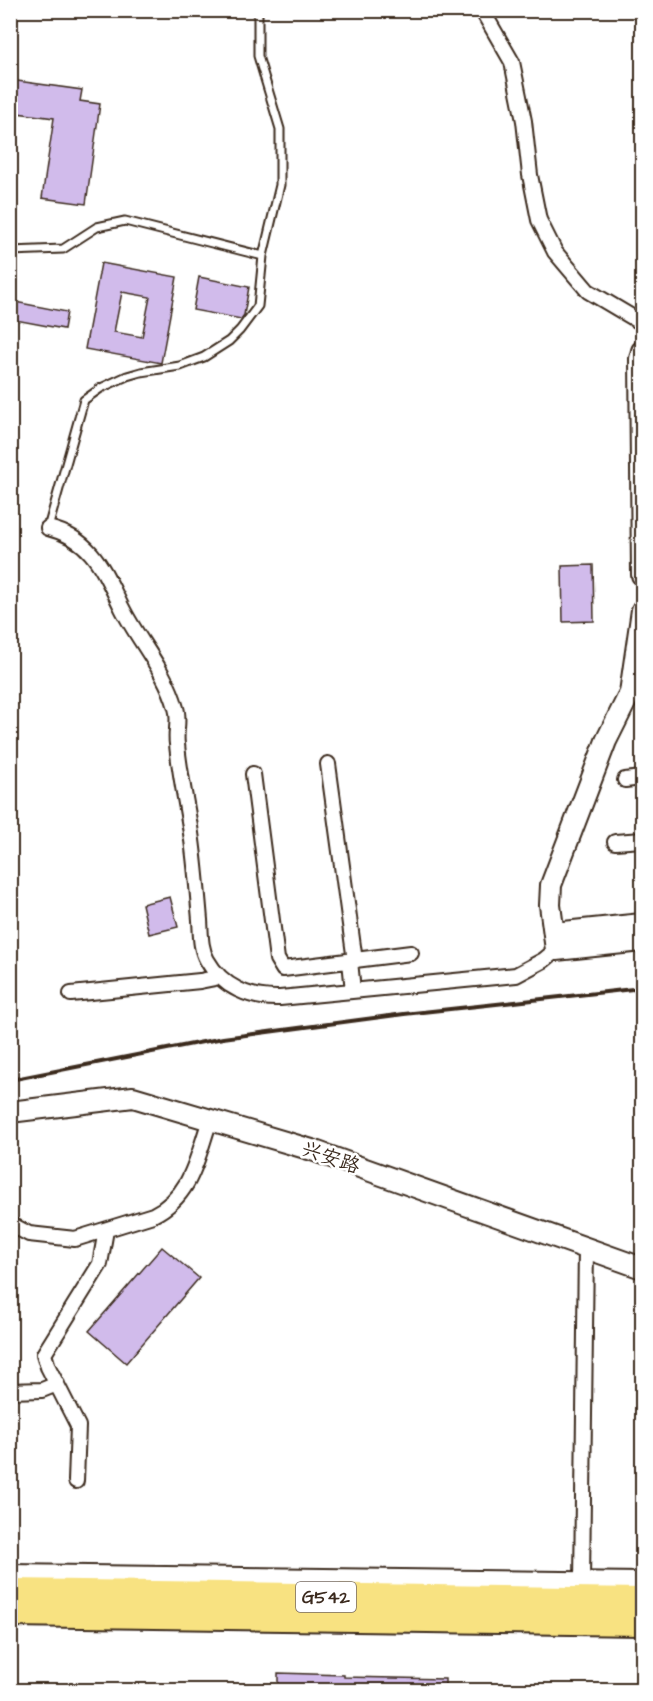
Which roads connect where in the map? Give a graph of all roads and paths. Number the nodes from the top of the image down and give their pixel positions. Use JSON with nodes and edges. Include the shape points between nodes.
{"nodes":[{"id":1,"x":258,"y":10,"type":"edge"},
{"id":2,"x":482,"y":10,"type":"edge"},
{"id":3,"x":10,"y":251,"type":"edge"},
{"id":4,"x":263,"y":256,"type":"junction"},
{"id":5,"x":642,"y":323,"type":"edge"},
{"id":6,"x":642,"y":351,"type":"edge"},
{"id":7,"x":48,"y":528,"type":"joint"},
{"id":8,"x":642,"y":575,"type":"edge"},
{"id":9,"x":642,"y":610,"type":"edge"},
{"id":10,"x":328,"y":764,"type":"dead end"},
{"id":11,"x":253,"y":774,"type":"dead end"},
{"id":12,"x":642,"y":778,"type":"edge"},
{"id":13,"x":625,"y":780,"type":"dead end"},
{"id":14,"x":642,"y":840,"type":"edge"},
{"id":15,"x":615,"y":842,"type":"dead end"},
{"id":16,"x":642,"y":924,"type":"edge"},
{"id":17,"x":555,"y":941,"type":"junction"},
{"id":18,"x":642,"y":941,"type":"edge"},
{"id":19,"x":411,"y":953,"type":"dead end"},
{"id":20,"x":353,"y":961,"type":"junction"},
{"id":21,"x":220,"y":977,"type":"junction"},
{"id":22,"x":353,"y":991,"type":"junction"},
{"id":23,"x":71,"y":994,"type":"dead end"},
{"id":24,"x":10,"y":1112,"type":"edge"},
{"id":25,"x":210,"y":1120,"type":"junction"},
{"id":26,"x":10,"y":1224,"type":"edge"},
{"id":27,"x":106,"y":1230,"type":"junction"},
{"id":28,"x":586,"y":1247,"type":"junction"},
{"id":29,"x":642,"y":1268,"type":"edge"},
{"id":30,"x":57,"y":1384,"type":"junction"},
{"id":31,"x":10,"y":1391,"type":"edge"},
{"id":32,"x":76,"y":1481,"type":"dead end"},
{"id":33,"x":10,"y":1575,"type":"edge"},
{"id":34,"x":582,"y":1582,"type":"junction"},
{"id":35,"x":642,"y":1583,"type":"edge"},
{"id":36,"x":10,"y":1592,"type":"edge"},
{"id":37,"x":642,"y":1601,"type":"edge"},
{"id":38,"x":10,"y":1613,"type":"edge"},
{"id":39,"x":642,"y":1622,"type":"edge"}],
"edges":[{"from":1,"to":4,"type":"lane","via":[[258,56],[280,129],[280,185]]},
{"from":2,"to":5,"type":"street","via":[[512,62],[539,220],[555,252],[588,291]]},
{"from":3,"to":4,"type":"lane","via":[[63,249],[97,227],[125,221]]},
{"from":4,"to":7,"type":"lane","via":[[258,306],[229,341],[190,363],[120,378],[84,400]]},
{"from":6,"to":8,"type":"street"},
{"from":7,"to":21,"type":"street","via":[[84,544],[101,567],[166,681],[178,710],[176,741],[193,846],[203,951]]},
{"from":9,"to":17,"type":"street","via":[[630,693],[606,741],[551,885]]},
{"from":10,"to":20,"type":"street"},
{"from":11,"to":20,"type":"street","via":[[277,959],[283,969]]},
{"from":12,"to":13,"type":"street"},
{"from":14,"to":15,"type":"street"},
{"from":16,"to":17,"type":"street"},
{"from":17,"to":18,"type":"street"},
{"from":17,"to":22,"type":"street","via":[[544,960],[516,975]]},
{"from":19,"to":20,"type":"street"},
{"from":20,"to":22,"type":"street"},
{"from":21,"to":22,"type":"street","via":[[237,990],[269,998]]},
{"from":21,"to":23,"type":"street"},
{"from":24,"to":25,"type":"street","name":"兴安路","via":[[133,1097]]},
{"from":25,"to":27,"type":"street","via":[[188,1182],[177,1198],[153,1215]]},
{"from":25,"to":28,"type":"street","name":"兴安路","via":[[312,1150]]},
{"from":26,"to":27,"type":"street","via":[[28,1234],[75,1239]]},
{"from":27,"to":30,"type":"street","via":[[100,1264],[44,1354]]},
{"from":28,"to":29,"type":"street","name":"兴安路"},
{"from":28,"to":34,"type":"street"},
{"from":30,"to":31,"type":"street","via":[[42,1390]]},
{"from":30,"to":32,"type":"street","via":[[78,1426]]},
{"from":33,"to":34,"type":"street"},
{"from":34,"to":35,"type":"street"},
{"from":36,"to":37,"type":"highway","number":"G542"},
{"from":38,"to":39,"type":"highway","number":"G542"}]}
